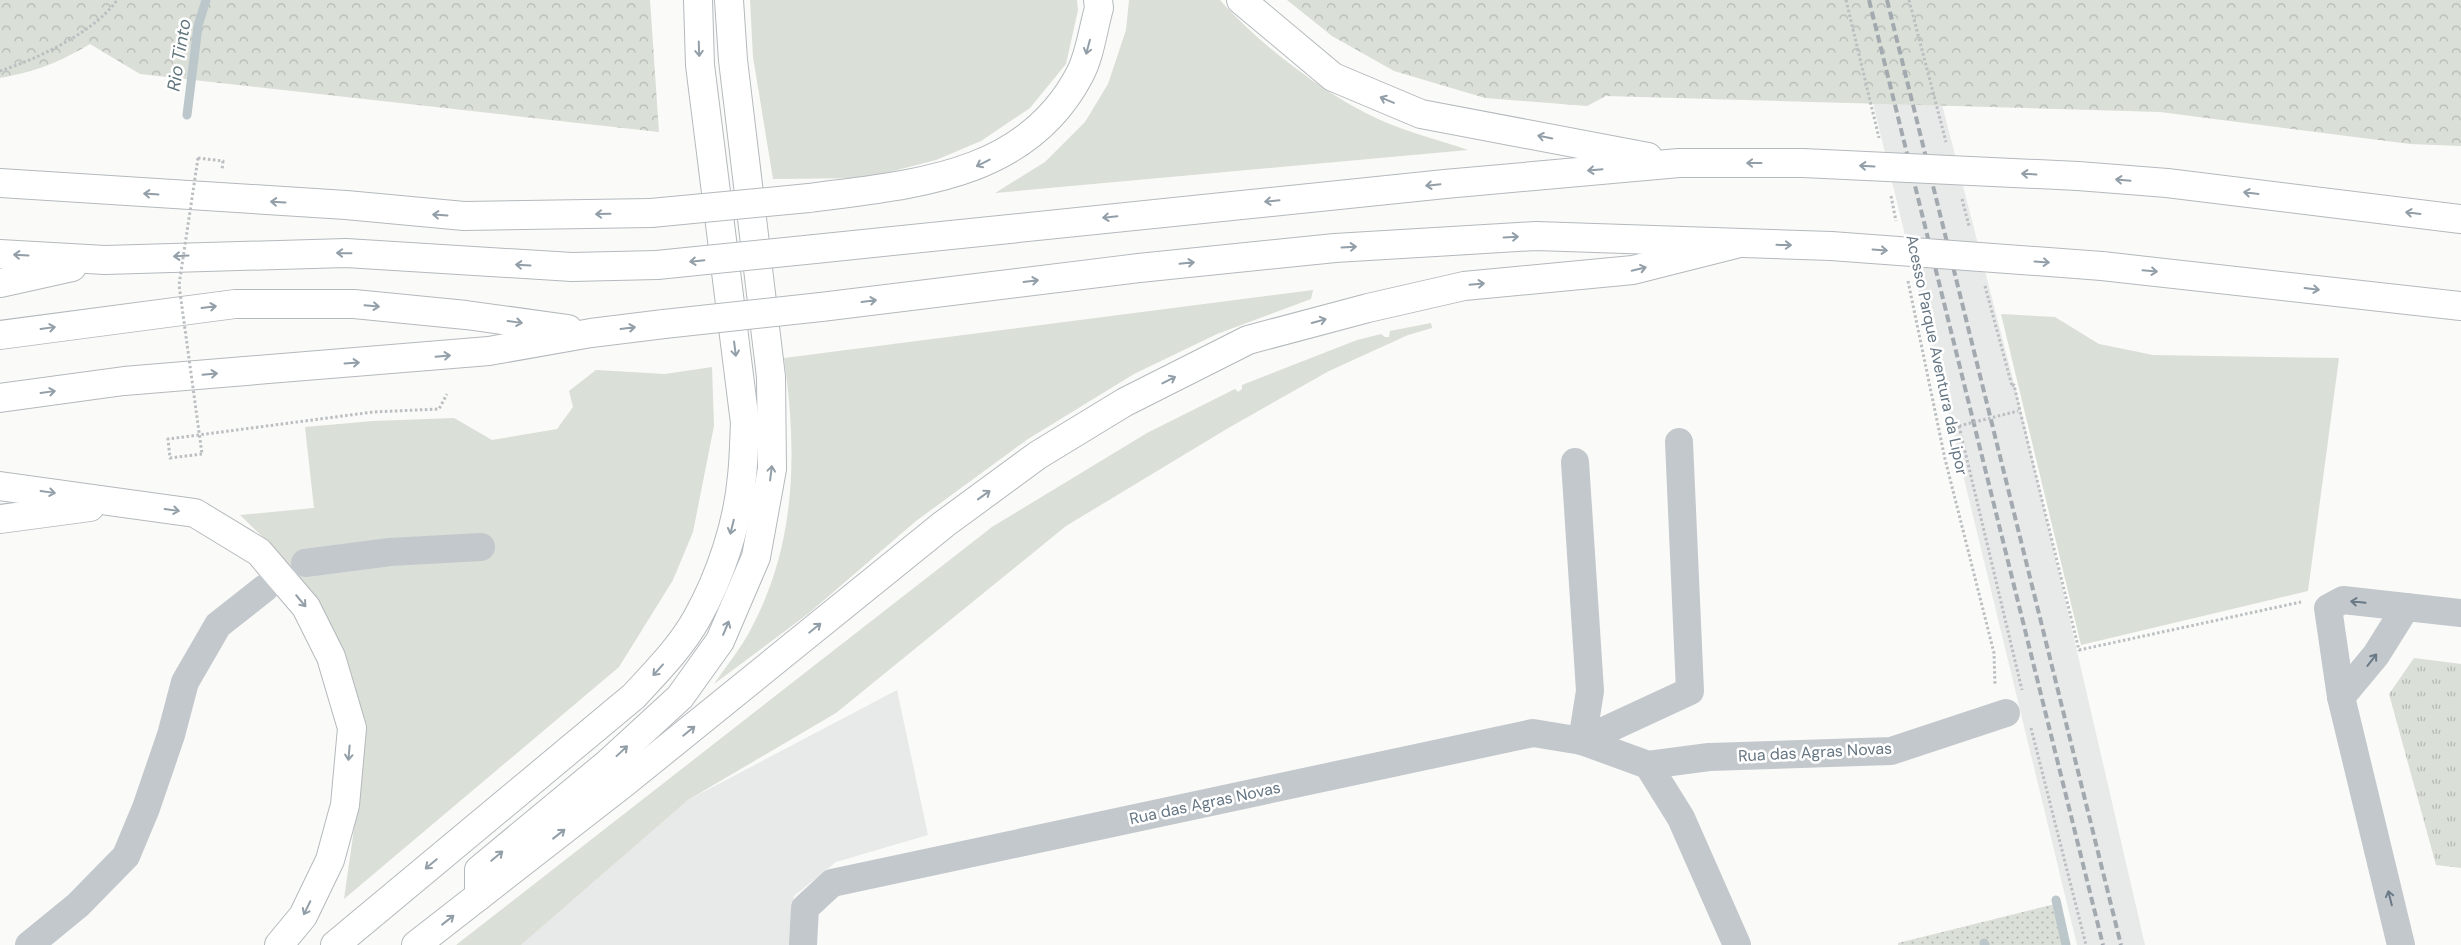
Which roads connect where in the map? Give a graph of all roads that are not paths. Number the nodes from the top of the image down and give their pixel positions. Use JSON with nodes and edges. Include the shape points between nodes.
{"nodes":[{"id":1,"x":698,"y":0,"type":"edge"},
{"id":2,"x":729,"y":0,"type":"edge"},
{"id":3,"x":1098,"y":0,"type":"edge"},
{"id":4,"x":1241,"y":0,"type":"edge"},
{"id":5,"x":1679,"y":163,"type":"junction"},
{"id":6,"x":0,"y":183,"type":"edge"},
{"id":7,"x":66,"y":188,"type":"junction"},
{"id":8,"x":0,"y":196,"type":"edge"},
{"id":9,"x":2461,"y":218,"type":"edge"},
{"id":10,"x":1736,"y":244,"type":"junction"},
{"id":11,"x":0,"y":254,"type":"edge"},
{"id":12,"x":105,"y":260,"type":"junction"},
{"id":13,"x":0,"y":283,"type":"edge"},
{"id":14,"x":2461,"y":306,"type":"edge"},
{"id":15,"x":592,"y":333,"type":"junction"},
{"id":16,"x":0,"y":335,"type":"edge"},
{"id":17,"x":0,"y":398,"type":"edge"},
{"id":18,"x":1679,"y":442,"type":"dead end"},
{"id":19,"x":1575,"y":462,"type":"dead end"},
{"id":20,"x":0,"y":486,"type":"edge"},
{"id":21,"x":124,"y":503,"type":"junction"},
{"id":22,"x":0,"y":519,"type":"edge"},
{"id":23,"x":481,"y":547,"type":"dead end"},
{"id":24,"x":305,"y":563,"type":"dead end"},
{"id":25,"x":265,"y":588,"type":"dead end"},
{"id":26,"x":2406,"y":607,"type":"junction"},
{"id":27,"x":2461,"y":613,"type":"edge"},
{"id":28,"x":2341,"y":697,"type":"junction"},
{"id":29,"x":2002,"y":714,"type":"road end"},
{"id":30,"x":1582,"y":741,"type":"junction"},
{"id":31,"x":1648,"y":765,"type":"junction"},
{"id":32,"x":479,"y":896,"type":"junction"},
{"id":33,"x":28,"y":945,"type":"edge"},
{"id":34,"x":279,"y":945,"type":"edge"},
{"id":35,"x":336,"y":945,"type":"edge"},
{"id":36,"x":416,"y":945,"type":"edge"},
{"id":37,"x":803,"y":945,"type":"edge"},
{"id":38,"x":1737,"y":945,"type":"edge"},
{"id":39,"x":2401,"y":945,"type":"edge"}],
"edges":[{"from":1,"to":35,"type":"highway","one_way":true,"via":[[700,65],[744,423],[742,478],[731,531],[715,577],[696,619],[671,655],[634,696]]},
{"from":32,"to":2,"type":"highway","one_way":true,"via":[[480,870],[607,764],[680,697],[720,641],[756,558],[772,469],[771,377],[733,60]]},
{"from":3,"to":7,"type":"highway","one_way":true,"bridge":true,"via":[[1099,8],[1081,72],[1059,109],[1020,144],[968,170],[892,187],[651,213],[464,216],[346,205]]},
{"from":5,"to":4,"type":"highway","one_way":true,"via":[[1421,114],[1333,77]]},
{"from":9,"to":5,"type":"highway","one_way":true,"bridge":true,"via":[[2168,183],[2078,176],[1803,164]]},
{"from":5,"to":12,"type":"highway","one_way":true,"bridge":true,"via":[[657,265],[572,267],[346,253]]},
{"from":6,"to":7,"type":"highway"},
{"from":7,"to":8,"type":"highway"},
{"from":10,"to":14,"type":"highway","one_way":true,"bridge":true,"via":[[1831,246],[2102,266]]},
{"from":15,"to":10,"type":"highway","one_way":true,"bridge":true,"via":[[1335,248],[1536,236]]},
{"from":32,"to":10,"type":"highway","one_way":true,"via":[[624,784],[944,524],[1038,455],[1125,402],[1248,340],[1359,311],[1464,286],[1633,270]]},
{"from":12,"to":11,"type":"highway","one_way":true},
{"from":12,"to":13,"type":"highway"},
{"from":16,"to":15,"type":"highway","one_way":true,"via":[[234,304],[354,304],[466,315]]},
{"from":17,"to":15,"type":"highway","one_way":true,"via":[[124,381],[490,351]]},
{"from":18,"to":30,"type":"street","via":[[1690,691]]},
{"from":19,"to":30,"type":"street","via":[[1590,691]]},
{"from":20,"to":21,"type":"highway","one_way":true},
{"from":21,"to":22,"type":"highway"},
{"from":21,"to":34,"type":"highway","one_way":true,"via":[[195,513],[260,552],[306,607],[331,657],[352,728],[345,805],[330,860],[303,916]]},
{"from":23,"to":24,"type":"street","via":[[390,552]]},
{"from":25,"to":33,"type":"street","via":[[218,625],[185,682],[146,808],[126,856],[78,905]]},
{"from":26,"to":27,"type":"street"},
{"from":28,"to":26,"type":"street","one_way":true,"via":[[2376,655]]},
{"from":26,"to":28,"type":"street","one_way":true,"via":[[2343,600],[2328,608]]},
{"from":39,"to":28,"type":"street","one_way":true},
{"from":29,"to":31,"type":"street","name":"Rua das Agras Novas","via":[[1891,750],[1709,757]]},
{"from":30,"to":31,"type":"street","name":"Rua das Agras Novas"},
{"from":30,"to":37,"type":"street","name":"Rua das Agras Novas","via":[[1533,733],[832,883],[805,908]]},
{"from":31,"to":38,"type":"street","via":[[1681,818]]},
{"from":36,"to":32,"type":"highway","one_way":true}]}
